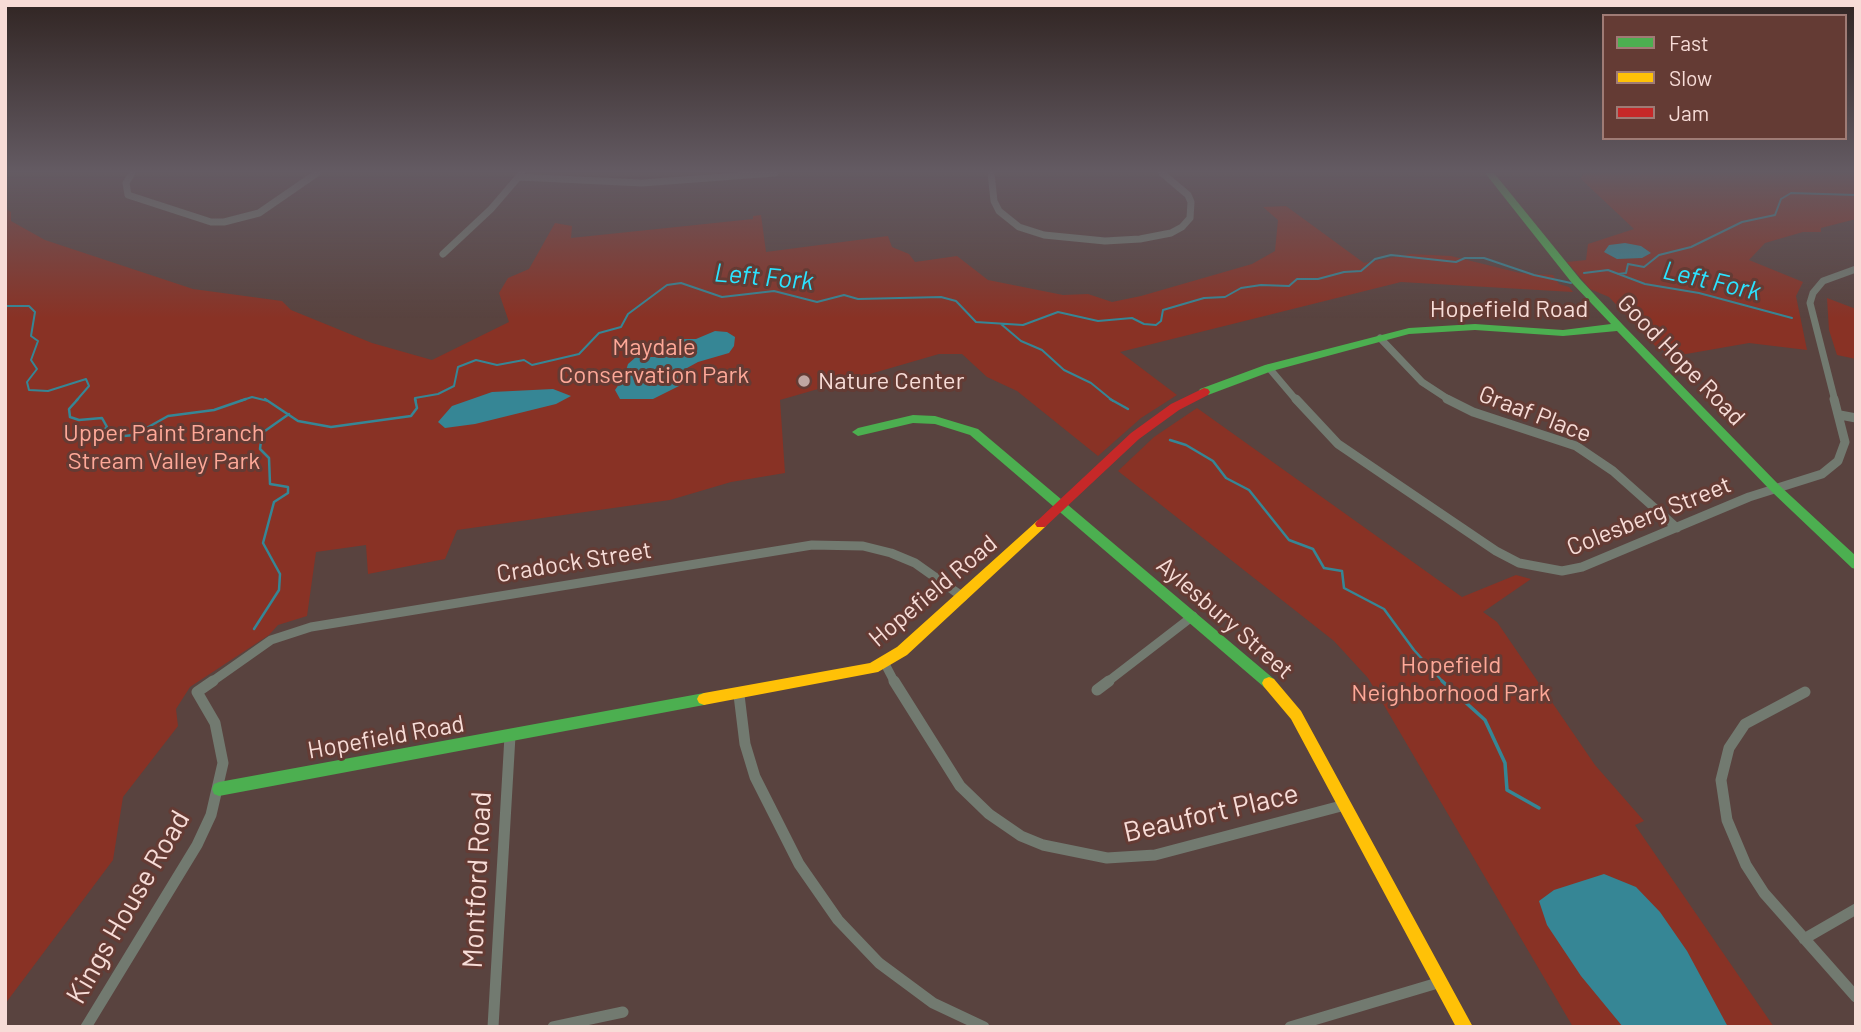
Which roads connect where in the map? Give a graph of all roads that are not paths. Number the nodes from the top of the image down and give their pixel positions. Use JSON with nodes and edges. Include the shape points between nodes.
{"nodes":[{"id":1,"x":208,"y":221,"type":"edge"},
{"id":2,"x":227,"y":221,"type":"edge"},
{"id":3,"x":478,"y":221,"type":"edge"},
{"id":4,"x":1012,"y":221,"type":"edge"},
{"id":5,"x":1188,"y":221,"type":"edge"},
{"id":6,"x":1528,"y":221,"type":"edge"},
{"id":7,"x":443,"y":254,"type":"dead end"},
{"id":8,"x":1856,"y":269,"type":"edge"},
{"id":9,"x":1619,"y":327,"type":"junction"},
{"id":10,"x":1380,"y":338,"type":"junction"},
{"id":11,"x":1269,"y":368,"type":"junction"},
{"id":12,"x":1840,"y":415,"type":"junction"},
{"id":13,"x":1856,"y":418,"type":"edge"},
{"id":14,"x":858,"y":432,"type":"dead end"},
{"id":15,"x":1776,"y":489,"type":"junction"},
{"id":16,"x":1062,"y":505,"type":"junction"},
{"id":17,"x":1677,"y":527,"type":"junction"},
{"id":18,"x":1856,"y":564,"type":"edge"},
{"id":19,"x":963,"y":597,"type":"junction"},
{"id":20,"x":1193,"y":616,"type":"junction"},
{"id":21,"x":884,"y":662,"type":"junction"},
{"id":22,"x":1097,"y":690,"type":"dead end"},
{"id":23,"x":197,"y":692,"type":"joint"},
{"id":24,"x":1805,"y":692,"type":"dead end"},
{"id":25,"x":739,"y":695,"type":"junction"},
{"id":26,"x":510,"y":736,"type":"junction"},
{"id":27,"x":219,"y":789,"type":"junction"},
{"id":28,"x":1345,"y":805,"type":"junction"},
{"id":29,"x":1856,"y":909,"type":"edge"},
{"id":30,"x":1804,"y":939,"type":"junction"},
{"id":31,"x":1441,"y":982,"type":"junction"},
{"id":32,"x":1856,"y":997,"type":"edge"},
{"id":33,"x":623,"y":1012,"type":"dead end"},
{"id":34,"x":86,"y":1027,"type":"edge"},
{"id":35,"x":493,"y":1027,"type":"edge"},
{"id":36,"x":553,"y":1027,"type":"edge"},
{"id":37,"x":985,"y":1027,"type":"edge"},
{"id":38,"x":1290,"y":1027,"type":"edge"},
{"id":39,"x":1465,"y":1027,"type":"edge"}],
"edges":[{"from":1,"to":2,"type":"street"},
{"from":3,"to":7,"type":"street"},
{"from":4,"to":5,"type":"street","via":[[1044,235],[1105,241],[1171,233]]},
{"from":6,"to":9,"type":"street","name":"Good Hope Road"},
{"from":8,"to":12,"type":"street","name":"Colesberg Street","via":[[1823,281],[1810,303]]},
{"from":9,"to":10,"type":"street","name":"Hopefield Road","via":[[1563,332],[1445,328]]},
{"from":9,"to":15,"type":"street","name":"Good Hope Road"},
{"from":10,"to":11,"type":"street","name":"Hopefield Road"},
{"from":10,"to":17,"type":"street","name":"Graaf Place","via":[[1422,382],[1445,398],[1473,412],[1576,446],[1613,471]]},
{"from":11,"to":16,"type":"street","name":"Hopefield Road","via":[[1175,407],[1135,436]]},
{"from":11,"to":17,"type":"street","name":"Colesberg Street","via":[[1339,444],[1519,563],[1562,571],[1582,567]]},
{"from":12,"to":13,"type":"street"},
{"from":12,"to":15,"type":"street","name":"Colesberg Street","via":[[1845,442],[1838,461],[1822,474]]},
{"from":14,"to":16,"type":"street","name":"Aylesbury Street","via":[[913,419],[962,427],[989,443]]},
{"from":15,"to":17,"type":"street","name":"Colesberg Street"},
{"from":15,"to":18,"type":"street","name":"Good Hope Road"},
{"from":16,"to":19,"type":"street","name":"Hopefield Road"},
{"from":16,"to":20,"type":"street","name":"Aylesbury Street"},
{"from":19,"to":21,"type":"street","name":"Hopefield Road"},
{"from":19,"to":23,"type":"street","name":"Cradock Street","via":[[915,563],[891,554],[863,546],[812,545],[311,626],[271,640]]},
{"from":20,"to":22,"type":"street"},
{"from":20,"to":28,"type":"street","name":"Aylesbury Street","via":[[1281,695]]},
{"from":21,"to":25,"type":"street","name":"Hopefield Road","via":[[844,676]]},
{"from":21,"to":28,"type":"street","name":"Beaufort Place","via":[[960,786],[989,814],[1043,845],[1107,858],[1155,855]]},
{"from":23,"to":27,"type":"street","name":"Kings House Road","via":[[215,723],[220,744]]},
{"from":24,"to":30,"type":"street","via":[[1745,724],[1729,748],[1721,780],[1727,820],[1746,865]]},
{"from":25,"to":26,"type":"street","name":"Hopefield Road"},
{"from":25,"to":37,"type":"street","via":[[755,777],[799,864],[838,920],[879,962],[933,1003]]},
{"from":26,"to":27,"type":"street","name":"Hopefield Road"},
{"from":26,"to":35,"type":"street","name":"Montford Road"},
{"from":27,"to":34,"type":"street","name":"Kings House Road","via":[[197,845]]},
{"from":28,"to":31,"type":"street","name":"Aylesbury Street"},
{"from":29,"to":30,"type":"street"},
{"from":30,"to":32,"type":"street"},
{"from":31,"to":38,"type":"street"},
{"from":31,"to":39,"type":"street","name":"Aylesbury Street"},
{"from":33,"to":36,"type":"street"}]}
